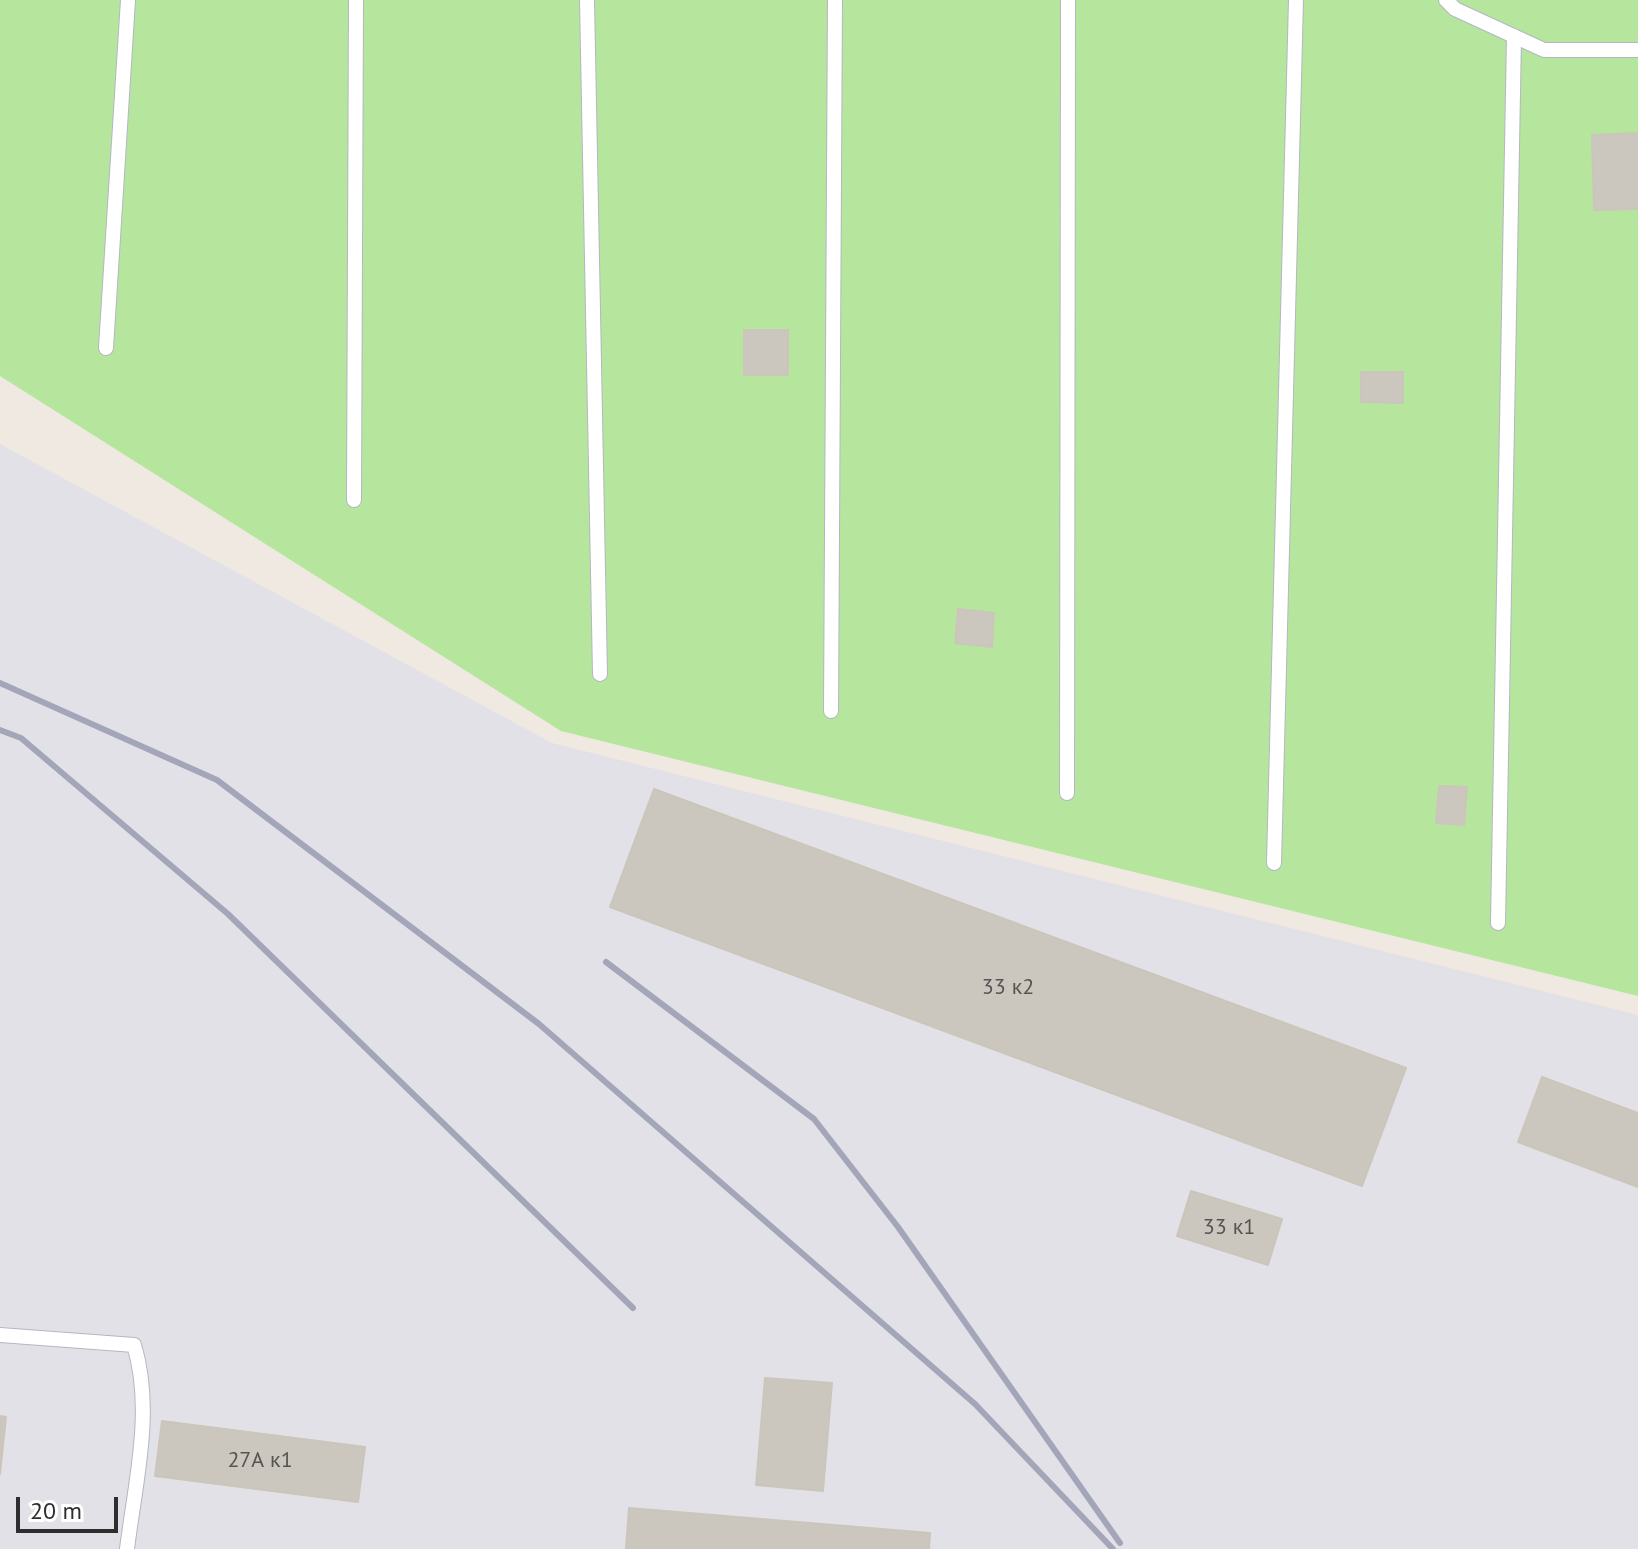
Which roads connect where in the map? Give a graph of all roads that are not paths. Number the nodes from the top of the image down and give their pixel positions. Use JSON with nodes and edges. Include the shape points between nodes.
{"nodes":[{"id":1,"x":128,"y":0,"type":"edge"},
{"id":2,"x":356,"y":0,"type":"edge"},
{"id":3,"x":587,"y":0,"type":"edge"},
{"id":4,"x":835,"y":0,"type":"edge"},
{"id":5,"x":1068,"y":0,"type":"edge"},
{"id":6,"x":1296,"y":0,"type":"edge"},
{"id":7,"x":1446,"y":0,"type":"edge"},
{"id":8,"x":1514,"y":36,"type":"junction"},
{"id":9,"x":1638,"y":50,"type":"edge"},
{"id":10,"x":106,"y":348,"type":"dead end"},
{"id":11,"x":354,"y":500,"type":"dead end"},
{"id":12,"x":600,"y":674,"type":"dead end"},
{"id":13,"x":831,"y":711,"type":"dead end"},
{"id":14,"x":1067,"y":793,"type":"dead end"},
{"id":15,"x":1274,"y":863,"type":"dead end"},
{"id":16,"x":1498,"y":923,"type":"dead end"},
{"id":17,"x":0,"y":1335,"type":"edge"},
{"id":18,"x":127,"y":1549,"type":"edge"}],
"edges":[{"from":1,"to":10,"type":"lane"},
{"from":2,"to":11,"type":"lane"},
{"from":3,"to":12,"type":"lane"},
{"from":4,"to":13,"type":"lane"},
{"from":5,"to":14,"type":"lane"},
{"from":6,"to":15,"type":"lane"},
{"from":7,"to":8,"type":"lane"},
{"from":8,"to":9,"type":"lane","via":[[1544,50]]},
{"from":8,"to":16,"type":"lane"},
{"from":17,"to":18,"type":"lane","via":[[134,1345],[143,1375],[142,1437]]}]}
